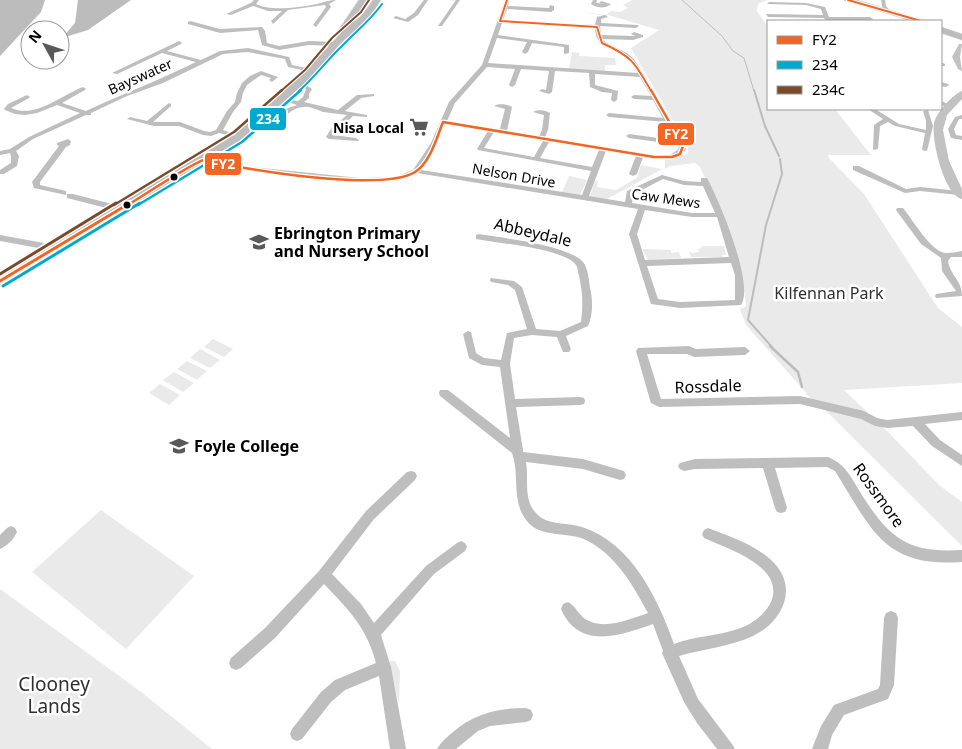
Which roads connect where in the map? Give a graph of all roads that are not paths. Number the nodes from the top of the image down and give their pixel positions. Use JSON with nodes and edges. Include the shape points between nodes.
{"nodes":[{"id":1,"x":334,"y":0,"type":"edge"},
{"id":2,"x":363,"y":0,"type":"edge"},
{"id":3,"x":377,"y":0,"type":"edge"},
{"id":4,"x":426,"y":0,"type":"edge"},
{"id":5,"x":458,"y":0,"type":"edge"},
{"id":6,"x":507,"y":0,"type":"edge"},
{"id":7,"x":594,"y":0,"type":"edge"},
{"id":8,"x":836,"y":0,"type":"edge"},
{"id":9,"x":848,"y":0,"type":"edge"},
{"id":10,"x":255,"y":2,"type":"edge"},
{"id":11,"x":602,"y":2,"type":"dead end"},
{"id":12,"x":769,"y":3,"type":"dead end"},
{"id":13,"x":326,"y":4,"type":"junction"},
{"id":14,"x":505,"y":6,"type":"junction"},
{"id":15,"x":552,"y":6,"type":"dead end"},
{"id":16,"x":288,"y":8,"type":"junction"},
{"id":17,"x":885,"y":8,"type":"edge"},
{"id":18,"x":229,"y":14,"type":"dead end"},
{"id":19,"x":768,"y":15,"type":"dead end"},
{"id":20,"x":605,"y":17,"type":"dead end"},
{"id":21,"x":396,"y":18,"type":"dead end"},
{"id":22,"x":827,"y":19,"type":"edge"},
{"id":23,"x":870,"y":19,"type":"dead end"},
{"id":24,"x":907,"y":20,"type":"edge"},
{"id":25,"x":918,"y":20,"type":"edge"},
{"id":26,"x":500,"y":21,"type":"junction"},
{"id":27,"x":190,"y":22,"type":"dead end"},
{"id":28,"x":273,"y":22,"type":"dead end"},
{"id":29,"x":316,"y":25,"type":"dead end"},
{"id":30,"x":440,"y":25,"type":"dead end"},
{"id":31,"x":597,"y":25,"type":"junction"},
{"id":32,"x":636,"y":26,"type":"dead end"},
{"id":33,"x":942,"y":29,"type":"edge"},
{"id":34,"x":942,"y":29,"type":"edge"},
{"id":35,"x":962,"y":33,"type":"edge"},
{"id":36,"x":634,"y":34,"type":"dead end"},
{"id":37,"x":496,"y":36,"type":"junction"},
{"id":38,"x":598,"y":37,"type":"junction"},
{"id":39,"x":962,"y":37,"type":"edge"},
{"id":40,"x":530,"y":41,"type":"junction"},
{"id":41,"x":179,"y":42,"type":"dead end"},
{"id":42,"x":336,"y":43,"type":"junction"},
{"id":43,"x":962,"y":46,"type":"edge"},
{"id":44,"x":161,"y":51,"type":"junction"},
{"id":45,"x":525,"y":52,"type":"dead end"},
{"id":46,"x":566,"y":53,"type":"dead end"},
{"id":47,"x":201,"y":62,"type":"junction"},
{"id":48,"x":485,"y":65,"type":"junction"},
{"id":49,"x":518,"y":68,"type":"junction"},
{"id":50,"x":962,"y":69,"type":"edge"},
{"id":51,"x":312,"y":70,"type":"junction"},
{"id":52,"x":552,"y":70,"type":"junction"},
{"id":53,"x":115,"y":73,"type":"dead end"},
{"id":54,"x":592,"y":73,"type":"junction"},
{"id":55,"x":642,"y":75,"type":"junction"},
{"id":56,"x":272,"y":80,"type":"dead end"},
{"id":57,"x":512,"y":85,"type":"dead end"},
{"id":58,"x":306,"y":87,"type":"dead end"},
{"id":59,"x":84,"y":89,"type":"dead end"},
{"id":60,"x":542,"y":91,"type":"dead end"},
{"id":61,"x":962,"y":94,"type":"edge"},
{"id":62,"x":372,"y":95,"type":"dead end"},
{"id":63,"x":634,"y":97,"type":"dead end"},
{"id":64,"x":654,"y":98,"type":"junction"},
{"id":65,"x":282,"y":99,"type":"junction"},
{"id":66,"x":614,"y":100,"type":"dead end"},
{"id":67,"x":57,"y":103,"type":"junction"},
{"id":68,"x":302,"y":103,"type":"junction"},
{"id":69,"x":942,"y":103,"type":"edge"},
{"id":70,"x":0,"y":104,"type":"edge"},
{"id":71,"x":169,"y":106,"type":"dead end"},
{"id":72,"x":496,"y":106,"type":"dead end"},
{"id":73,"x":951,"y":107,"type":"junction"},
{"id":74,"x":872,"y":110,"type":"edge"},
{"id":75,"x":926,"y":111,"type":"dead end"},
{"id":76,"x":340,"y":112,"type":"junction"},
{"id":77,"x":536,"y":112,"type":"dead end"},
{"id":78,"x":89,"y":114,"type":"junction"},
{"id":79,"x":352,"y":114,"type":"junction"},
{"id":80,"x":609,"y":114,"type":"dead end"},
{"id":81,"x":365,"y":116,"type":"dead end"},
{"id":82,"x":962,"y":118,"type":"edge"},
{"id":83,"x":130,"y":119,"type":"dead end"},
{"id":84,"x":666,"y":120,"type":"junction"},
{"id":85,"x":887,"y":120,"type":"junction"},
{"id":86,"x":149,"y":122,"type":"junction"},
{"id":87,"x":442,"y":122,"type":"junction"},
{"id":88,"x":266,"y":128,"type":"dead end"},
{"id":89,"x":492,"y":130,"type":"junction"},
{"id":90,"x":219,"y":131,"type":"junction"},
{"id":91,"x":503,"y":132,"type":"junction"},
{"id":92,"x":928,"y":132,"type":"junction"},
{"id":93,"x":629,"y":136,"type":"dead end"},
{"id":94,"x":238,"y":137,"type":"junction"},
{"id":95,"x":962,"y":138,"type":"edge"},
{"id":96,"x":544,"y":139,"type":"junction"},
{"id":97,"x":679,"y":139,"type":"junction"},
{"id":98,"x":356,"y":140,"type":"dead end"},
{"id":99,"x":62,"y":146,"type":"dead end"},
{"id":100,"x":603,"y":148,"type":"junction"},
{"id":101,"x":12,"y":150,"type":"junction"},
{"id":102,"x":875,"y":150,"type":"dead end"},
{"id":103,"x":925,"y":150,"type":"dead end"},
{"id":104,"x":0,"y":154,"type":"edge"},
{"id":105,"x":640,"y":155,"type":"junction"},
{"id":106,"x":536,"y":159,"type":"junction"},
{"id":107,"x":203,"y":160,"type":"junction"},
{"id":108,"x":417,"y":169,"type":"junction"},
{"id":109,"x":862,"y":169,"type":"dead end"},
{"id":110,"x":595,"y":170,"type":"junction"},
{"id":111,"x":1,"y":172,"type":"edge"},
{"id":112,"x":633,"y":174,"type":"dead end"},
{"id":113,"x":960,"y":195,"type":"edge"},
{"id":114,"x":584,"y":199,"type":"junction"},
{"id":115,"x":608,"y":202,"type":"joint"},
{"id":116,"x":628,"y":205,"type":"junction"},
{"id":117,"x":642,"y":207,"type":"junction"},
{"id":118,"x":121,"y":209,"type":"junction"},
{"id":119,"x":900,"y":210,"type":"dead end"},
{"id":120,"x":720,"y":215,"type":"junction"},
{"id":121,"x":479,"y":237,"type":"dead end"},
{"id":122,"x":0,"y":238,"type":"edge"},
{"id":123,"x":55,"y":248,"type":"junction"},
{"id":124,"x":962,"y":254,"type":"edge"},
{"id":125,"x":945,"y":257,"type":"junction"},
{"id":126,"x":734,"y":260,"type":"junction"},
{"id":127,"x":642,"y":263,"type":"junction"},
{"id":128,"x":494,"y":280,"type":"dead end"},
{"id":129,"x":0,"y":281,"type":"edge"},
{"id":130,"x":962,"y":293,"type":"edge"},
{"id":131,"x":938,"y":296,"type":"dead end"},
{"id":132,"x":532,"y":332,"type":"junction"},
{"id":133,"x":468,"y":334,"type":"dead end"},
{"id":134,"x":561,"y":334,"type":"junction"},
{"id":135,"x":566,"y":349,"type":"dead end"},
{"id":136,"x":744,"y":351,"type":"dead end"},
{"id":137,"x":505,"y":364,"type":"junction"},
{"id":138,"x":444,"y":393,"type":"dead end"},
{"id":139,"x":580,"y":401,"type":"dead end"},
{"id":140,"x":511,"y":403,"type":"junction"},
{"id":141,"x":962,"y":416,"type":"edge"},
{"id":142,"x":915,"y":421,"type":"junction"},
{"id":143,"x":519,"y":453,"type":"junction"},
{"id":144,"x":962,"y":461,"type":"edge"},
{"id":145,"x":768,"y":464,"type":"junction"},
{"id":146,"x":684,"y":466,"type":"dead end"},
{"id":147,"x":620,"y":475,"type":"dead end"},
{"id":148,"x":411,"y":476,"type":"dead end"},
{"id":149,"x":781,"y":508,"type":"dead end"},
{"id":150,"x":12,"y":532,"type":"dead end"},
{"id":151,"x":708,"y":534,"type":"dead end"},
{"id":152,"x":0,"y":543,"type":"edge"},
{"id":153,"x":461,"y":547,"type":"dead end"},
{"id":154,"x":962,"y":556,"type":"edge"},
{"id":155,"x":324,"y":576,"type":"junction"},
{"id":156,"x":568,"y":609,"type":"dead end"},
{"id":157,"x":657,"y":616,"type":"junction"},
{"id":158,"x":891,"y":618,"type":"dead end"},
{"id":159,"x":374,"y":638,"type":"junction"},
{"id":160,"x":669,"y":653,"type":"junction"},
{"id":161,"x":236,"y":663,"type":"dead end"},
{"id":162,"x":384,"y":667,"type":"junction"},
{"id":163,"x":526,"y":714,"type":"dead end"},
{"id":164,"x":297,"y":734,"type":"dead end"},
{"id":165,"x":398,"y":749,"type":"edge"},
{"id":166,"x":445,"y":749,"type":"edge"},
{"id":167,"x":727,"y":749,"type":"edge"},
{"id":168,"x":820,"y":749,"type":"edge"}],
"edges":[{"from":1,"to":13,"type":"street"},
{"from":2,"to":42,"type":"highway"},
{"from":3,"to":42,"type":"highway","via":[[366,16]]},
{"from":4,"to":21,"type":"street","via":[[411,18],[406,21]]},
{"from":5,"to":30,"type":"street"},
{"from":6,"to":14,"type":"street"},
{"from":7,"to":11,"type":"street","via":[[594,4],[609,4]]},
{"from":8,"to":17,"type":"highway"},
{"from":9,"to":17,"type":"highway"},
{"from":10,"to":16,"type":"street","via":[[265,10]]},
{"from":10,"to":18,"type":"street"},
{"from":12,"to":22,"type":"street","via":[[815,5],[822,8]]},
{"from":13,"to":16,"type":"street"},
{"from":13,"to":29,"type":"street","via":[[329,7]]},
{"from":14,"to":15,"type":"street","via":[[551,10]]},
{"from":14,"to":26,"type":"street"},
{"from":16,"to":28,"type":"street"},
{"from":17,"to":24,"type":"highway"},
{"from":17,"to":25,"type":"highway"},
{"from":19,"to":22,"type":"street"},
{"from":20,"to":31,"type":"street","via":[[601,16]]},
{"from":22,"to":23,"type":"street"},
{"from":26,"to":31,"type":"street","via":[[569,28]]},
{"from":26,"to":37,"type":"street"},
{"from":27,"to":42,"type":"street","via":[[220,31],[260,28],[264,44],[274,48]]},
{"from":31,"to":32,"type":"street"},
{"from":31,"to":38,"type":"street"},
{"from":33,"to":35,"type":"highway"},
{"from":34,"to":39,"type":"highway"},
{"from":36,"to":38,"type":"street","via":[[641,36]]},
{"from":37,"to":40,"type":"street"},
{"from":37,"to":48,"type":"street"},
{"from":38,"to":55,"type":"street","via":[[601,42],[628,56]]},
{"from":40,"to":45,"type":"street"},
{"from":40,"to":46,"type":"street","via":[[567,46]]},
{"from":41,"to":44,"type":"street","name":"Bayswater"},
{"from":42,"to":51,"type":"highway"},
{"from":43,"to":50,"type":"street","via":[[956,57]]},
{"from":44,"to":47,"type":"street","name":"Bayswater"},
{"from":44,"to":53,"type":"street","name":"Bayswater"},
{"from":47,"to":51,"type":"street","name":"Bayswater","via":[[222,52],[239,49],[283,56],[290,66]]},
{"from":47,"to":78,"type":"street","name":"Bayswater"},
{"from":48,"to":49,"type":"street"},
{"from":48,"to":87,"type":"street","via":[[455,97]]},
{"from":49,"to":52,"type":"street"},
{"from":49,"to":57,"type":"street"},
{"from":51,"to":65,"type":"highway"},
{"from":52,"to":54,"type":"street"},
{"from":52,"to":60,"type":"street","via":[[548,92]]},
{"from":54,"to":55,"type":"street"},
{"from":54,"to":66,"type":"street","via":[[592,86],[615,91]]},
{"from":55,"to":64,"type":"street"},
{"from":56,"to":90,"type":"street","via":[[275,77],[261,73],[246,82],[237,96],[238,102]]},
{"from":58,"to":68,"type":"street","via":[[309,90]]},
{"from":59,"to":67,"type":"street","name":"Bayswater"},
{"from":61,"to":73,"type":"street"},
{"from":62,"to":76,"type":"street","via":[[359,96]]},
{"from":63,"to":64,"type":"street"},
{"from":64,"to":84,"type":"street"},
{"from":65,"to":68,"type":"street"},
{"from":65,"to":94,"type":"highway"},
{"from":67,"to":70,"type":"street","name":"Bayswater","via":[[18,114],[7,109],[27,96]]},
{"from":67,"to":78,"type":"street"},
{"from":68,"to":76,"type":"street"},
{"from":68,"to":88,"type":"street","via":[[285,111]]},
{"from":69,"to":73,"type":"street"},
{"from":71,"to":86,"type":"street"},
{"from":72,"to":91,"type":"street","via":[[509,107]]},
{"from":73,"to":113,"type":"street","via":[[942,117],[938,131],[946,169]]},
{"from":74,"to":85,"type":"street"},
{"from":75,"to":92,"type":"street","via":[[930,122]]},
{"from":76,"to":79,"type":"street"},
{"from":77,"to":96,"type":"street","via":[[547,114]]},
{"from":78,"to":101,"type":"street","name":"Bayswater","via":[[31,138]]},
{"from":79,"to":81,"type":"street"},
{"from":79,"to":98,"type":"street","via":[[332,130],[329,137]]},
{"from":80,"to":84,"type":"street"},
{"from":82,"to":95,"type":"street","via":[[955,121],[950,129],[953,137]]},
{"from":83,"to":86,"type":"street"},
{"from":84,"to":97,"type":"street"},
{"from":85,"to":92,"type":"street","via":[[904,128]]},
{"from":85,"to":102,"type":"street","via":[[877,125]]},
{"from":86,"to":90,"type":"street","via":[[180,124],[202,133]]},
{"from":87,"to":89,"type":"street"},
{"from":87,"to":108,"type":"street","via":[[434,143]]},
{"from":89,"to":91,"type":"street"},
{"from":89,"to":106,"type":"street","via":[[480,149]]},
{"from":90,"to":94,"type":"street"},
{"from":91,"to":96,"type":"street"},
{"from":92,"to":103,"type":"street"},
{"from":93,"to":97,"type":"street"},
{"from":94,"to":107,"type":"highway"},
{"from":96,"to":100,"type":"street"},
{"from":96,"to":106,"type":"street"},
{"from":97,"to":105,"type":"street","via":[[683,150],[676,156]]},
{"from":99,"to":118,"type":"street","via":[[36,182],[37,186]]},
{"from":100,"to":105,"type":"street"},
{"from":100,"to":110,"type":"street"},
{"from":101,"to":104,"type":"street","name":"Bayswater"},
{"from":101,"to":111,"type":"street","via":[[14,164]]},
{"from":105,"to":112,"type":"street"},
{"from":106,"to":110,"type":"street"},
{"from":107,"to":108,"type":"street","via":[[231,168],[360,180],[396,179]]},
{"from":107,"to":118,"type":"highway"},
{"from":108,"to":114,"type":"street","name":"Nelson Drive"},
{"from":109,"to":113,"type":"street","via":[[905,191],[920,189]]},
{"from":110,"to":114,"type":"street"},
{"from":114,"to":115,"type":"street","name":"Nelson Drive"},
{"from":115,"to":116,"type":"street","name":"Caw Mews"},
{"from":116,"to":117,"type":"street","name":"Caw Mews"},
{"from":116,"to":120,"type":"street","via":[[630,193],[665,177],[684,183],[705,182]]},
{"from":117,"to":120,"type":"street","name":"Caw Mews","via":[[692,215]]},
{"from":117,"to":127,"type":"street","via":[[633,234]]},
{"from":118,"to":123,"type":"highway"},
{"from":119,"to":125,"type":"street","via":[[924,244]]},
{"from":120,"to":126,"type":"street"},
{"from":121,"to":134,"type":"street","name":"Abbeydale","via":[[562,253],[581,265],[588,297],[585,324]]},
{"from":122,"to":123,"type":"street"},
{"from":123,"to":129,"type":"highway"},
{"from":124,"to":125,"type":"street"},
{"from":125,"to":130,"type":"street","via":[[946,271]]},
{"from":126,"to":127,"type":"street"},
{"from":126,"to":127,"type":"street","via":[[739,275],[740,300],[724,304],[655,304]]},
{"from":128,"to":132,"type":"street","via":[[518,289]]},
{"from":130,"to":131,"type":"street"},
{"from":132,"to":134,"type":"street","name":"Abbeydale"},
{"from":132,"to":137,"type":"street","name":"Abbeydale","via":[[510,335]]},
{"from":133,"to":137,"type":"street","via":[[472,355],[482,361]]},
{"from":134,"to":135,"type":"street"},
{"from":136,"to":142,"type":"street","name":"Rossdale","via":[[641,351],[655,400],[659,403],[800,400],[864,416],[875,422]]},
{"from":137,"to":140,"type":"street","name":"Abbeydale"},
{"from":138,"to":143,"type":"street"},
{"from":139,"to":140,"type":"street"},
{"from":140,"to":143,"type":"street","name":"Abbeydale"},
{"from":141,"to":142,"type":"street","name":"Rossdale"},
{"from":142,"to":144,"type":"street","via":[[936,443]]},
{"from":143,"to":147,"type":"street","via":[[583,464]]},
{"from":143,"to":157,"type":"street","name":"Abbeydale","via":[[521,492],[530,516],[546,527],[583,533],[607,546],[635,579]]},
{"from":145,"to":146,"type":"street","name":"Rossmore"},
{"from":145,"to":149,"type":"street"},
{"from":145,"to":154,"type":"street","name":"Rossmore","via":[[828,462],[839,468],[885,536],[902,547],[932,556]]},
{"from":148,"to":155,"type":"street","via":[[370,515]]},
{"from":150,"to":152,"type":"street"},
{"from":151,"to":160,"type":"street","via":[[764,562],[776,576],[782,594],[778,608],[766,620],[742,634]]},
{"from":153,"to":159,"type":"street","via":[[430,570],[373,634]]},
{"from":155,"to":159,"type":"street","via":[[361,614]]},
{"from":155,"to":161,"type":"street","via":[[270,634]]},
{"from":156,"to":157,"type":"street","via":[[581,624],[598,630],[613,630]]},
{"from":157,"to":160,"type":"street","name":"Abbeydale"},
{"from":158,"to":168,"type":"street","via":[[888,685],[883,694],[839,710]]},
{"from":159,"to":162,"type":"street"},
{"from":160,"to":167,"type":"street","name":"Abbeydale","via":[[702,720]]},
{"from":162,"to":164,"type":"street","via":[[340,685],[326,697]]},
{"from":162,"to":165,"type":"street"},
{"from":163,"to":166,"type":"street","via":[[489,717],[470,725]]}]}
